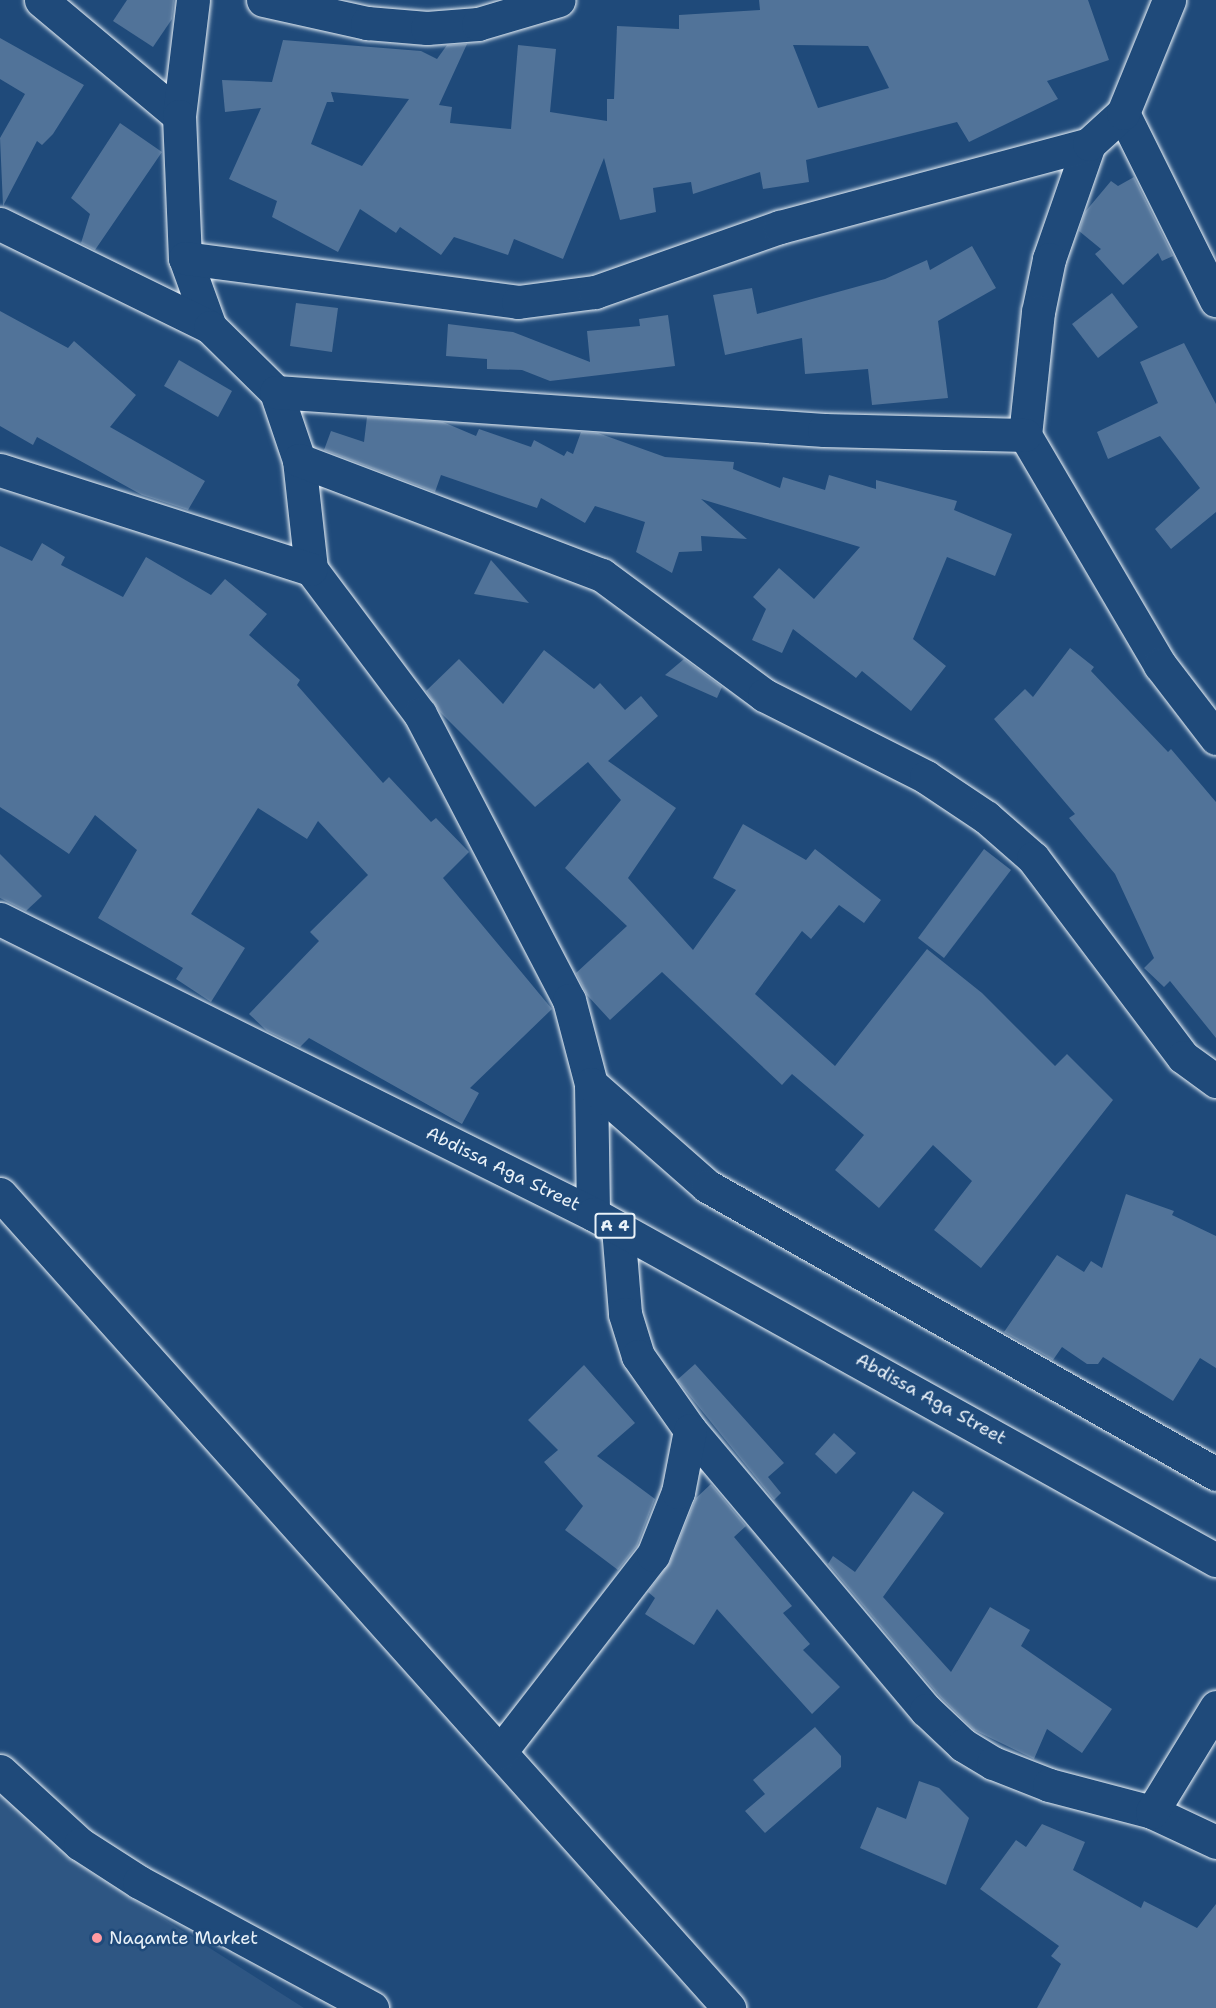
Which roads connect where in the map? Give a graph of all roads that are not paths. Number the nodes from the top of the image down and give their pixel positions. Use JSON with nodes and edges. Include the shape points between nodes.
{"nodes":[{"id":1,"x":41,"y":0,"type":"edge"},
{"id":2,"x":193,"y":0,"type":"edge"},
{"id":3,"x":263,"y":0,"type":"edge"},
{"id":4,"x":559,"y":0,"type":"edge"},
{"id":5,"x":1169,"y":0,"type":"edge"},
{"id":6,"x":474,"y":12,"type":"edge"},
{"id":7,"x":1123,"y":113,"type":"junction"},
{"id":8,"x":179,"y":116,"type":"junction"},
{"id":9,"x":1089,"y":144,"type":"junction"},
{"id":10,"x":0,"y":224,"type":"edge"},
{"id":11,"x":185,"y":258,"type":"junction"},
{"id":12,"x":1216,"y":300,"type":"edge"},
{"id":13,"x":210,"y":327,"type":"junction"},
{"id":14,"x":276,"y":392,"type":"junction"},
{"id":15,"x":1025,"y":435,"type":"junction"},
{"id":16,"x":299,"y":460,"type":"junction"},
{"id":17,"x":0,"y":470,"type":"edge"},
{"id":18,"x":311,"y":569,"type":"junction"},
{"id":19,"x":1216,"y":738,"type":"edge"},
{"id":20,"x":0,"y":919,"type":"edge"},
{"id":21,"x":1216,"y":1081,"type":"edge"},
{"id":22,"x":591,"y":1084,"type":"junction"},
{"id":23,"x":0,"y":1194,"type":"edge"},
{"id":24,"x":606,"y":1221,"type":"junction"},
{"id":25,"x":690,"y":1430,"type":"junction"},
{"id":26,"x":1216,"y":1474,"type":"edge"},
{"id":27,"x":1216,"y":1560,"type":"edge"},
{"id":28,"x":1216,"y":1707,"type":"edge"},
{"id":29,"x":500,"y":1752,"type":"junction"},
{"id":30,"x":0,"y":1772,"type":"edge"},
{"id":31,"x":1152,"y":1812,"type":"junction"},
{"id":32,"x":1216,"y":1842,"type":"edge"},
{"id":33,"x":372,"y":2008,"type":"edge"},
{"id":34,"x":729,"y":2008,"type":"edge"}],
"edges":[{"from":1,"to":8,"type":"main road"},
{"from":2,"to":8,"type":"main road"},
{"from":3,"to":6,"type":"main road","via":[[367,23],[427,28]]},
{"from":4,"to":6,"type":"main road"},
{"from":5,"to":7,"type":"main road"},
{"from":7,"to":9,"type":"main road"},
{"from":7,"to":12,"type":"main road"},
{"from":8,"to":11,"type":"main road"},
{"from":9,"to":11,"type":"main road","via":[[780,227],[606,288],[556,298],[518,302]]},
{"from":9,"to":15,"type":"main road","via":[[1049,259],[1038,312]]},
{"from":10,"to":13,"type":"main road"},
{"from":11,"to":13,"type":"main road"},
{"from":13,"to":14,"type":"main road"},
{"from":14,"to":15,"type":"main road","via":[[824,430]]},
{"from":14,"to":16,"type":"main road"},
{"from":15,"to":19,"type":"main road","via":[[1160,665]]},
{"from":16,"to":18,"type":"main road"},
{"from":16,"to":21,"type":"main road","via":[[603,575],[764,695],[926,777],[978,812],[1033,858],[1183,1057]]},
{"from":17,"to":18,"type":"main road"},
{"from":18,"to":22,"type":"main road","via":[[420,714],[569,1000]]},
{"from":20,"to":24,"type":"main road","name":"Abdissa Aga Street","number":"A 4"},
{"from":22,"to":24,"type":"main road"},
{"from":22,"to":26,"type":"main road","via":[[708,1186]]},
{"from":23,"to":29,"type":"main road"},
{"from":24,"to":25,"type":"main road","via":[[638,1356]]},
{"from":24,"to":27,"type":"main road","name":"Abdissa Aga Street","number":"A 4"},
{"from":25,"to":29,"type":"main road","via":[[678,1492],[653,1555]]},
{"from":25,"to":31,"type":"main road","via":[[926,1710],[963,1745],[1049,1785]]},
{"from":28,"to":31,"type":"main road"},
{"from":29,"to":34,"type":"main road"},
{"from":30,"to":33,"type":"main road","via":[[80,1844],[139,1882]]},
{"from":31,"to":32,"type":"main road"}]}
